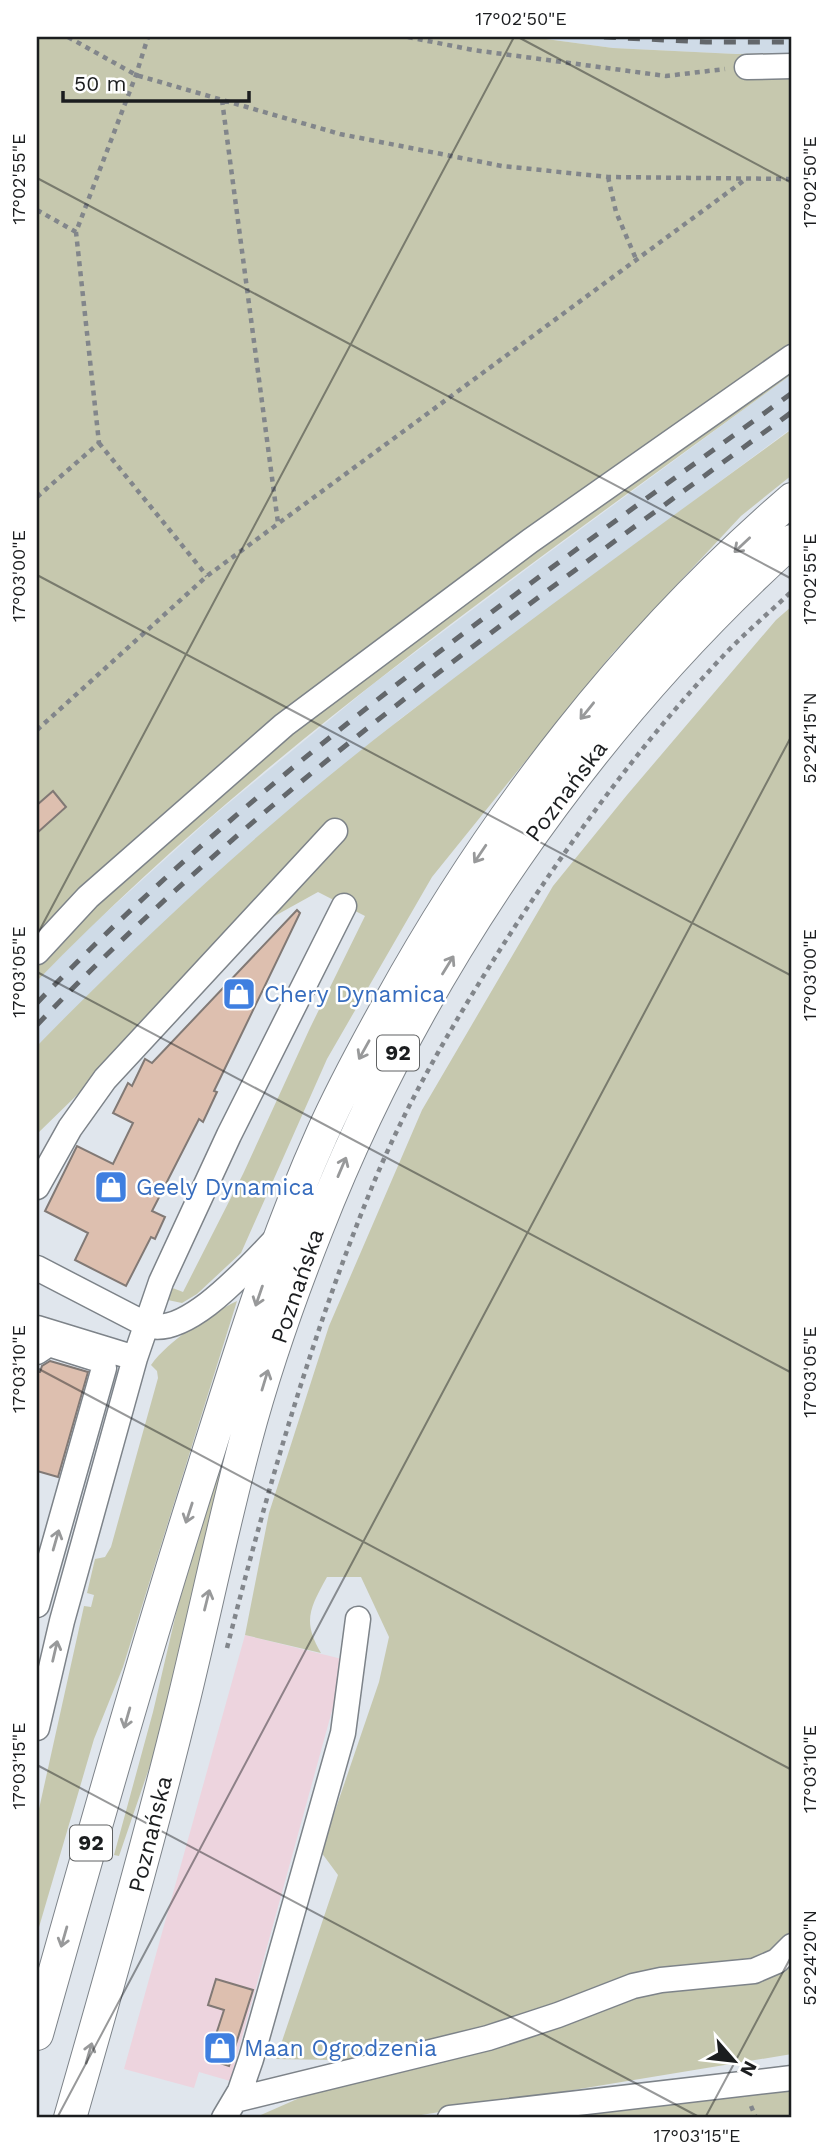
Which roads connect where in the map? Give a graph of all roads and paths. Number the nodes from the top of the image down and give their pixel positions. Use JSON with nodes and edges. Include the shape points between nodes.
{"nodes":[{"id":1,"x":68,"y":37,"type":"edge"},
{"id":2,"x":148,"y":37,"type":"edge"},
{"id":3,"x":408,"y":37,"type":"edge"},
{"id":4,"x":792,"y":65,"type":"edge"},
{"id":5,"x":747,"y":66,"type":"joint"},
{"id":6,"x":136,"y":75,"type":"junction"},
{"id":7,"x":222,"y":100,"type":"junction"},
{"id":8,"x":608,"y":177,"type":"junction"},
{"id":9,"x":746,"y":179,"type":"junction"},
{"id":10,"x":792,"y":179,"type":"edge"},
{"id":11,"x":37,"y":210,"type":"edge"},
{"id":12,"x":76,"y":232,"type":"junction"},
{"id":13,"x":636,"y":259,"type":"junction"},
{"id":14,"x":792,"y":357,"type":"edge"},
{"id":15,"x":99,"y":443,"type":"junction"},
{"id":16,"x":37,"y":497,"type":"edge"},
{"id":17,"x":792,"y":499,"type":"edge"},
{"id":18,"x":278,"y":524,"type":"junction"},
{"id":19,"x":792,"y":541,"type":"edge"},
{"id":20,"x":207,"y":576,"type":"junction"},
{"id":21,"x":792,"y":592,"type":"edge"},
{"id":22,"x":37,"y":730,"type":"edge"},
{"id":23,"x":335,"y":831,"type":"dead end"},
{"id":24,"x":344,"y":905,"type":"dead end"},
{"id":25,"x":37,"y":952,"type":"edge"},
{"id":26,"x":37,"y":1187,"type":"edge"},
{"id":27,"x":282,"y":1232,"type":"junction"},
{"id":28,"x":37,"y":1268,"type":"edge"},
{"id":29,"x":147,"y":1325,"type":"junction"},
{"id":30,"x":37,"y":1328,"type":"edge"},
{"id":31,"x":49,"y":1337,"type":"edge"},
{"id":32,"x":37,"y":1352,"type":"edge"},
{"id":33,"x":135,"y":1359,"type":"junction"},
{"id":34,"x":37,"y":1605,"type":"edge"},
{"id":35,"x":37,"y":1615,"type":"edge"},
{"id":36,"x":358,"y":1619,"type":"dead end"},
{"id":37,"x":62,"y":1621,"type":"junction"},
{"id":38,"x":225,"y":1658,"type":"dead end"},
{"id":39,"x":37,"y":1728,"type":"edge"},
{"id":40,"x":792,"y":1946,"type":"edge"},
{"id":41,"x":37,"y":2034,"type":"edge"},
{"id":42,"x":792,"y":2078,"type":"edge"},
{"id":43,"x":230,"y":2109,"type":"edge"},
{"id":44,"x":70,"y":2118,"type":"edge"},
{"id":45,"x":450,"y":2118,"type":"edge"}],
"edges":[{"from":1,"to":6,"type":"path"},
{"from":2,"to":6,"type":"path"},
{"from":3,"to":5,"type":"path","via":[[666,76]]},
{"from":4,"to":5,"type":"street"},
{"from":6,"to":7,"type":"path"},
{"from":6,"to":12,"type":"path"},
{"from":7,"to":8,"type":"path","via":[[367,140],[502,166]]},
{"from":7,"to":18,"type":"path"},
{"from":8,"to":9,"type":"path"},
{"from":8,"to":13,"type":"path","via":[[616,212]]},
{"from":9,"to":10,"type":"path"},
{"from":9,"to":13,"type":"path"},
{"from":11,"to":12,"type":"path"},
{"from":12,"to":15,"type":"path"},
{"from":13,"to":18,"type":"path"},
{"from":14,"to":25,"type":"street","via":[[530,541],[284,725],[88,897]]},
{"from":15,"to":16,"type":"path"},
{"from":15,"to":20,"type":"path"},
{"from":17,"to":27,"type":"main road","name":"Poznańska","number":"92","one_way":true,"via":[[720,566],[627,664],[483,849],[419,950],[348,1079]]},
{"from":18,"to":20,"type":"path"},
{"from":44,"to":19,"type":"main road","name":"Poznańska","number":"92","one_way":true,"via":[[139,1880],[247,1438],[296,1284],[346,1158],[383,1079],[436,985],[544,818],[666,666]]},
{"from":20,"to":22,"type":"path"},
{"from":21,"to":38,"type":"path","via":[[726,653],[604,797],[472,994],[417,1091],[372,1186],[311,1351],[263,1504]]},
{"from":23,"to":26,"type":"street","via":[[105,1079],[70,1128]]},
{"from":24,"to":29,"type":"street","via":[[229,1135],[161,1282]]},
{"from":27,"to":29,"type":"street","via":[[191,1315],[170,1326]]},
{"from":27,"to":41,"type":"main road","name":"Poznańska","number":"92","one_way":true,"via":[[156,1618]]},
{"from":28,"to":29,"type":"street"},
{"from":29,"to":33,"type":"street"},
{"from":30,"to":31,"type":"street"},
{"from":31,"to":33,"type":"street"},
{"from":34,"to":32,"type":"street","one_way":true,"via":[[104,1368],[100,1360],[49,1344]]},
{"from":33,"to":37,"type":"street"},
{"from":35,"to":37,"type":"street"},
{"from":36,"to":43,"type":"street","via":[[343,1733],[263,2019]]},
{"from":39,"to":37,"type":"street","one_way":true},
{"from":40,"to":43,"type":"street","via":[[777,1961],[754,1971],[633,1986],[488,2038]]},
{"from":42,"to":45,"type":"street"}]}
